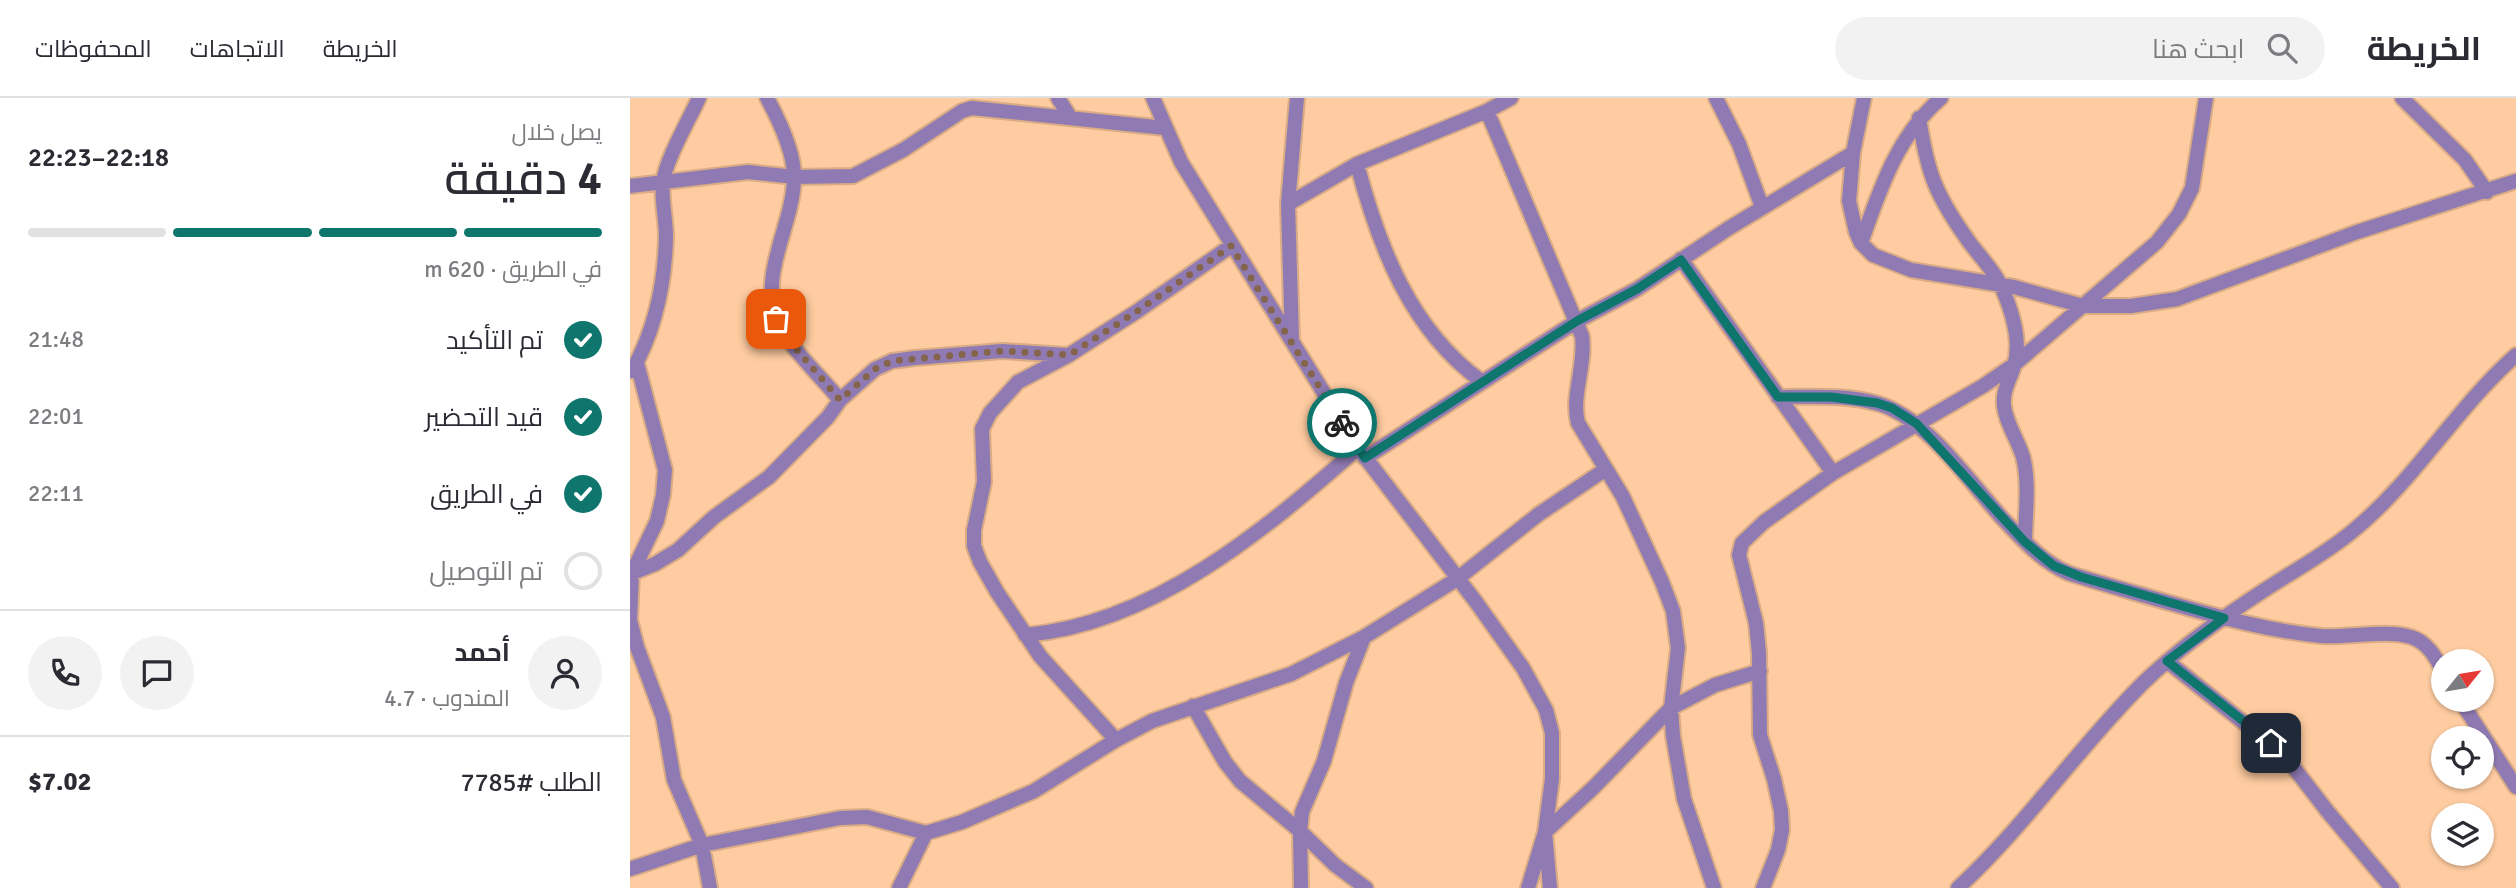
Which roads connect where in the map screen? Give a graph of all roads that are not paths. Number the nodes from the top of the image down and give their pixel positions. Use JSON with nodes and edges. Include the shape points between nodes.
{"nodes":[{"id":1,"x":699,"y":98,"type":"edge"},
{"id":2,"x":767,"y":98,"type":"edge"},
{"id":3,"x":984,"y":98,"type":"edge"},
{"id":4,"x":1058,"y":98,"type":"edge"},
{"id":5,"x":1153,"y":98,"type":"edge"},
{"id":6,"x":1297,"y":98,"type":"edge"},
{"id":7,"x":1511,"y":98,"type":"edge"},
{"id":8,"x":1716,"y":98,"type":"edge"},
{"id":9,"x":1864,"y":98,"type":"edge"},
{"id":10,"x":1941,"y":98,"type":"edge"},
{"id":11,"x":2206,"y":98,"type":"edge"},
{"id":12,"x":2402,"y":98,"type":"edge"},
{"id":13,"x":972,"y":108,"type":"junction"},
{"id":14,"x":1487,"y":111,"type":"junction"},
{"id":15,"x":1070,"y":117,"type":"junction"},
{"id":16,"x":1919,"y":118,"type":"junction"},
{"id":17,"x":1165,"y":128,"type":"junction"},
{"id":18,"x":1853,"y":153,"type":"junction"},
{"id":19,"x":1357,"y":163,"type":"junction"},
{"id":20,"x":795,"y":177,"type":"junction"},
{"id":21,"x":2516,"y":181,"type":"edge"},
{"id":22,"x":663,"y":183,"type":"junction"},
{"id":23,"x":630,"y":186,"type":"edge"},
{"id":24,"x":2487,"y":192,"type":"junction"},
{"id":25,"x":1288,"y":204,"type":"junction"},
{"id":26,"x":1762,"y":207,"type":"junction"},
{"id":27,"x":1861,"y":243,"type":"junction"},
{"id":28,"x":1231,"y":246,"type":"junction"},
{"id":29,"x":1681,"y":260,"type":"junction"},
{"id":30,"x":2001,"y":285,"type":"junction"},
{"id":31,"x":2083,"y":306,"type":"junction"},
{"id":32,"x":1577,"y":321,"type":"junction"},
{"id":33,"x":1292,"y":342,"type":"junction"},
{"id":34,"x":1069,"y":355,"type":"junction"},
{"id":35,"x":2516,"y":355,"type":"edge"},
{"id":36,"x":2015,"y":364,"type":"junction"},
{"id":37,"x":633,"y":369,"type":"edge"},
{"id":38,"x":1481,"y":381,"type":"junction"},
{"id":39,"x":1778,"y":397,"type":"junction"},
{"id":40,"x":840,"y":400,"type":"junction"},
{"id":41,"x":1917,"y":424,"type":"junction"},
{"id":42,"x":1361,"y":453,"type":"junction"},
{"id":43,"x":1606,"y":469,"type":"junction"},
{"id":44,"x":1833,"y":473,"type":"junction"},
{"id":45,"x":2025,"y":542,"type":"junction"},
{"id":46,"x":631,"y":573,"type":"edge"},
{"id":47,"x":1457,"y":579,"type":"junction"},
{"id":48,"x":2224,"y":618,"type":"junction"},
{"id":49,"x":1025,"y":635,"type":"junction"},
{"id":50,"x":1364,"y":637,"type":"junction"},
{"id":51,"x":2431,"y":650,"type":"edge"},
{"id":52,"x":2167,"y":661,"type":"junction"},
{"id":53,"x":1760,"y":671,"type":"junction"},
{"id":54,"x":1193,"y":706,"type":"junction"},
{"id":55,"x":1671,"y":708,"type":"junction"},
{"id":56,"x":2468,"y":712,"type":"edge"},
{"id":57,"x":1116,"y":740,"type":"junction"},
{"id":58,"x":2516,"y":788,"type":"edge"},
{"id":59,"x":1300,"y":831,"type":"junction"},
{"id":60,"x":1545,"y":832,"type":"junction"},
{"id":61,"x":926,"y":833,"type":"junction"},
{"id":62,"x":702,"y":845,"type":"junction"},
{"id":63,"x":630,"y":869,"type":"edge"},
{"id":64,"x":710,"y":888,"type":"edge"},
{"id":65,"x":899,"y":888,"type":"edge"},
{"id":66,"x":1301,"y":888,"type":"edge"},
{"id":67,"x":1366,"y":888,"type":"edge"},
{"id":68,"x":1528,"y":888,"type":"edge"},
{"id":69,"x":1550,"y":888,"type":"edge"},
{"id":70,"x":1714,"y":888,"type":"edge"},
{"id":71,"x":1762,"y":888,"type":"edge"},
{"id":72,"x":1958,"y":888,"type":"edge"},
{"id":73,"x":2392,"y":888,"type":"edge"}],
"edges":[{"from":1,"to":22,"type":"street"},
{"from":2,"to":20,"type":"street","via":[[787,142]]},
{"from":3,"to":13,"type":"street"},
{"from":4,"to":15,"type":"street"},
{"from":5,"to":17,"type":"street"},
{"from":6,"to":25,"type":"street"},
{"from":7,"to":14,"type":"street"},
{"from":8,"to":26,"type":"street"},
{"from":9,"to":18,"type":"street"},
{"from":10,"to":16,"type":"street"},
{"from":11,"to":31,"type":"street","via":[[2194,179],[2179,214],[2157,242]]},
{"from":12,"to":24,"type":"street","via":[[2465,160]]},
{"from":13,"to":15,"type":"street"},
{"from":13,"to":20,"type":"street","via":[[864,172]]},
{"from":14,"to":19,"type":"street"},
{"from":14,"to":32,"type":"street"},
{"from":15,"to":17,"type":"street"},
{"from":16,"to":27,"type":"street","via":[[1885,180]]},
{"from":16,"to":30,"type":"street","via":[[1926,162],[1938,193]]},
{"from":17,"to":28,"type":"street"},
{"from":18,"to":26,"type":"street"},
{"from":18,"to":27,"type":"street","via":[[1849,201]]},
{"from":19,"to":25,"type":"street"},
{"from":19,"to":38,"type":"street","via":[[1371,217],[1400,283],[1443,349]]},
{"from":20,"to":22,"type":"street","via":[[748,172]]},
{"from":20,"to":40,"type":"street","via":[[773,281],[776,319]]},
{"from":21,"to":24,"type":"street"},
{"from":22,"to":23,"type":"street"},
{"from":22,"to":37,"type":"street","via":[[664,271],[658,306]]},
{"from":24,"to":31,"type":"street","via":[[2357,232],[2177,299],[2131,306]]},
{"from":25,"to":33,"type":"street"},
{"from":26,"to":29,"type":"street"},
{"from":27,"to":30,"type":"street","via":[[1873,255],[1902,268]]},
{"from":28,"to":33,"type":"street"},
{"from":28,"to":34,"type":"street"},
{"from":29,"to":32,"type":"street"},
{"from":29,"to":39,"type":"street"},
{"from":30,"to":31,"type":"street"},
{"from":30,"to":36,"type":"street","via":[[2016,334]]},
{"from":31,"to":36,"type":"street"},
{"from":32,"to":38,"type":"street"},
{"from":32,"to":43,"type":"street","via":[[1584,350],[1577,417]]},
{"from":33,"to":42,"type":"street"},
{"from":34,"to":40,"type":"street","via":[[1002,351],[892,361],[875,369]]},
{"from":34,"to":49,"type":"street","via":[[1018,382],[990,412],[982,429],[984,482],[974,546],[979,562]]},
{"from":35,"to":48,"type":"street","via":[[2355,529]]},
{"from":36,"to":41,"type":"street"},
{"from":36,"to":45,"type":"street","via":[[2004,405],[2025,471]]},
{"from":37,"to":46,"type":"street","via":[[665,470],[657,521]]},
{"from":38,"to":42,"type":"street"},
{"from":39,"to":41,"type":"street","via":[[1877,403]]},
{"from":39,"to":44,"type":"street"},
{"from":40,"to":46,"type":"street","via":[[769,477],[678,550]]},
{"from":41,"to":44,"type":"street"},
{"from":41,"to":45,"type":"street"},
{"from":42,"to":47,"type":"street"},
{"from":42,"to":49,"type":"street","via":[[1258,530],[1162,593],[1088,624]]},
{"from":43,"to":47,"type":"street","via":[[1539,514]]},
{"from":43,"to":55,"type":"street","via":[[1631,513],[1673,611],[1678,648]]},
{"from":44,"to":53,"type":"street","via":[[1749,533],[1740,548],[1756,624]]},
{"from":45,"to":48,"type":"street","via":[[2068,573]]},
{"from":46,"to":62,"type":"street","via":[[632,631],[663,717],[674,780]]},
{"from":47,"to":50,"type":"street"},
{"from":47,"to":60,"type":"street","via":[[1523,668],[1546,710],[1553,759]]},
{"from":48,"to":51,"type":"street","via":[[2322,636],[2394,634],[2413,637]]},
{"from":48,"to":52,"type":"street"},
{"from":49,"to":57,"type":"street"},
{"from":50,"to":54,"type":"street","via":[[1291,674]]},
{"from":50,"to":59,"type":"street"},
{"from":52,"to":72,"type":"street","via":[[2105,723]]},
{"from":52,"to":73,"type":"street","via":[[2284,755]]},
{"from":53,"to":55,"type":"street","via":[[1715,685]]},
{"from":53,"to":71,"type":"street","via":[[1760,734],[1774,779],[1782,830]]},
{"from":54,"to":57,"type":"street"},
{"from":54,"to":59,"type":"street","via":[[1240,781]]},
{"from":55,"to":60,"type":"street"},
{"from":55,"to":70,"type":"street","via":[[1684,799]]},
{"from":56,"to":58,"type":"street"},
{"from":57,"to":61,"type":"street","via":[[1034,791]]},
{"from":59,"to":66,"type":"street"},
{"from":59,"to":67,"type":"street"},
{"from":60,"to":68,"type":"street"},
{"from":60,"to":69,"type":"street"},
{"from":61,"to":62,"type":"street","via":[[867,817],[840,818]]},
{"from":61,"to":65,"type":"street"},
{"from":62,"to":63,"type":"street"},
{"from":62,"to":64,"type":"street"}]}
